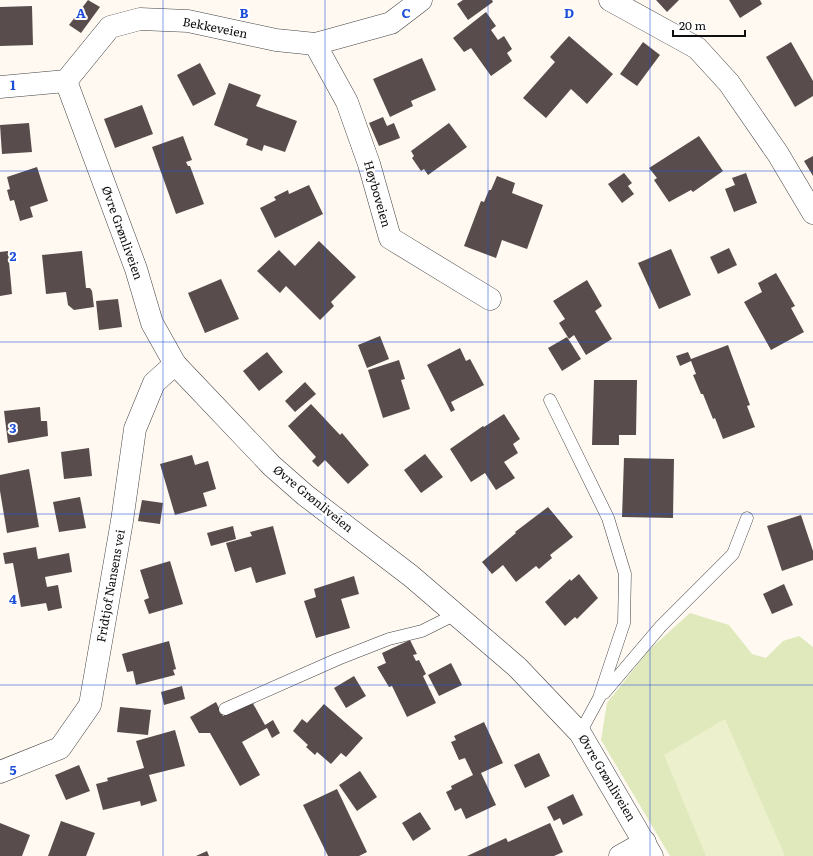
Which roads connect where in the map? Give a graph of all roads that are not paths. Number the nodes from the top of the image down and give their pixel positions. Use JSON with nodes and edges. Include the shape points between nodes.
{"nodes":[{"id":1,"x":421,"y":0,"type":"edge"},
{"id":2,"x":610,"y":0,"type":"edge"},
{"id":3,"x":315,"y":44,"type":"junction"},
{"id":4,"x":66,"y":81,"type":"junction"},
{"id":5,"x":0,"y":87,"type":"edge"},
{"id":6,"x":813,"y":213,"type":"edge"},
{"id":7,"x":490,"y":299,"type":"dead end"},
{"id":8,"x":175,"y":364,"type":"junction"},
{"id":9,"x":550,"y":400,"type":"dead end"},
{"id":10,"x":747,"y":518,"type":"dead end"},
{"id":11,"x":456,"y":614,"type":"junction"},
{"id":12,"x":599,"y":698,"type":"junction"},
{"id":13,"x":225,"y":709,"type":"dead end"},
{"id":14,"x":580,"y":733,"type":"junction"},
{"id":15,"x":0,"y":772,"type":"edge"},
{"id":16,"x":648,"y":849,"type":"edge"},
{"id":17,"x":620,"y":856,"type":"edge"}],
"edges":[{"from":1,"to":3,"type":"street","name":"Bekkeveien","via":[[390,23]]},
{"from":2,"to":6,"type":"street","via":[[697,48],[729,83],[778,154]]},
{"from":3,"to":4,"type":"street","name":"Bekkeveien","via":[[276,40],[188,21],[140,19],[110,27]]},
{"from":3,"to":7,"type":"street","name":"Høyboveien","via":[[346,102],[369,164],[390,238]]},
{"from":4,"to":5,"type":"street"},
{"from":4,"to":8,"type":"street","name":"Øvre Grønliveien","via":[[136,269],[152,322]]},
{"from":8,"to":11,"type":"street","name":"Øvre Grønliveien","via":[[272,466]]},
{"from":8,"to":15,"type":"street","name":"Fridtjof Nansens vei","via":[[154,383],[135,429],[90,705],[60,748]]},
{"from":9,"to":12,"type":"lane","via":[[608,518],[625,574],[624,622]]},
{"from":10,"to":12,"type":"lane","via":[[733,554],[661,626]]},
{"from":11,"to":13,"type":"lane","via":[[422,631],[389,639],[338,659]]},
{"from":11,"to":14,"type":"street","name":"Øvre Grønliveien","via":[[517,667]]},
{"from":12,"to":14,"type":"lane"},
{"from":14,"to":16,"type":"street","name":"Øvre Grønliveien"},
{"from":16,"to":17,"type":"street"}]}
